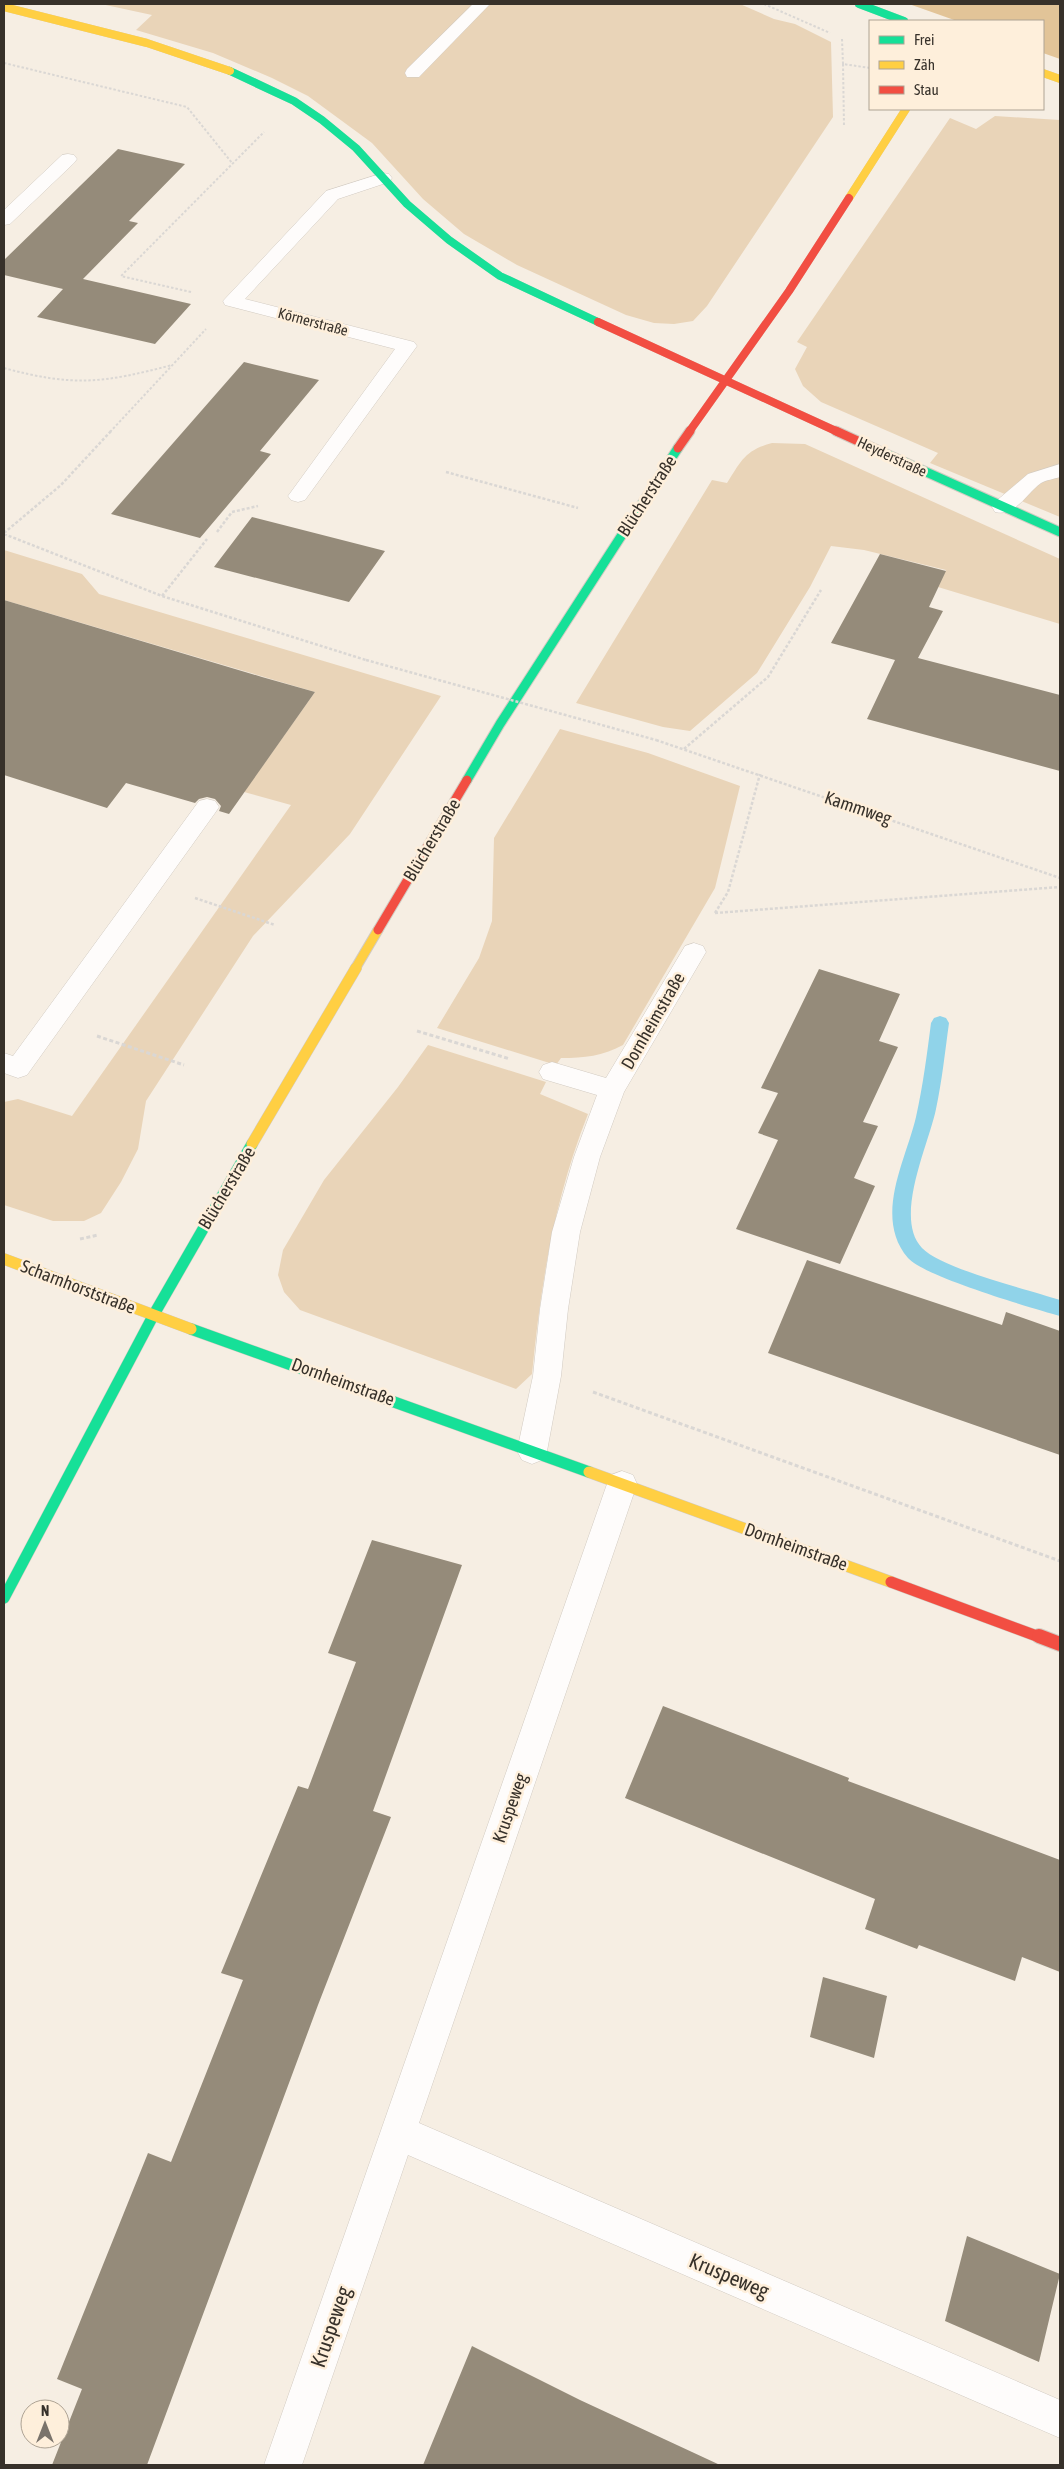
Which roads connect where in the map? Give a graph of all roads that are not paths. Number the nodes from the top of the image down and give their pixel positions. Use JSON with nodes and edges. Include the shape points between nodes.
{"nodes":[{"id":1,"x":482,"y":4,"type":"edge"},
{"id":2,"x":859,"y":4,"type":"edge"},
{"id":3,"x":4,"y":8,"type":"edge"},
{"id":4,"x":901,"y":20,"type":"edge"},
{"id":5,"x":413,"y":73,"type":"dead end"},
{"id":6,"x":1044,"y":73,"type":"edge"},
{"id":7,"x":1060,"y":79,"type":"edge"},
{"id":8,"x":905,"y":110,"type":"edge"},
{"id":9,"x":68,"y":159,"type":"dead end"},
{"id":10,"x":383,"y":178,"type":"junction"},
{"id":11,"x":4,"y":220,"type":"edge"},
{"id":12,"x":725,"y":382,"type":"junction"},
{"id":13,"x":1060,"y":470,"type":"edge"},
{"id":14,"x":298,"y":496,"type":"road end"},
{"id":15,"x":1002,"y":507,"type":"junction"},
{"id":16,"x":1060,"y":532,"type":"edge"},
{"id":17,"x":207,"y":808,"type":"dead end"},
{"id":18,"x":694,"y":952,"type":"dead end"},
{"id":19,"x":4,"y":1063,"type":"edge"},
{"id":20,"x":552,"y":1072,"type":"road end"},
{"id":21,"x":612,"y":1090,"type":"junction"},
{"id":22,"x":4,"y":1259,"type":"edge"},
{"id":23,"x":153,"y":1316,"type":"junction"},
{"id":24,"x":532,"y":1451,"type":"junction"},
{"id":25,"x":622,"y":1484,"type":"junction"},
{"id":26,"x":4,"y":1598,"type":"edge"},
{"id":27,"x":1060,"y":1644,"type":"edge"},
{"id":28,"x":398,"y":2132,"type":"junction"},
{"id":29,"x":1060,"y":2419,"type":"edge"},
{"id":30,"x":283,"y":2465,"type":"edge"}],
"edges":[{"from":1,"to":5,"type":"street"},
{"from":2,"to":4,"type":"street"},
{"from":3,"to":10,"type":"street","via":[[183,54],[260,84],[322,120],[356,148]]},
{"from":6,"to":7,"type":"street"},
{"from":8,"to":12,"type":"street","name":"Blücherstraße","via":[[789,291]]},
{"from":9,"to":11,"type":"street"},
{"from":10,"to":12,"type":"street","via":[[407,204],[449,240],[500,276]]},
{"from":10,"to":14,"type":"street","name":"Körnerstraße","via":[[332,194],[232,301],[407,346]]},
{"from":12,"to":15,"type":"street","name":"Heyderstraße"},
{"from":12,"to":23,"type":"street","name":"Blücherstraße","via":[[682,442],[500,724]]},
{"from":13,"to":15,"type":"street","via":[[1035,478]]},
{"from":15,"to":16,"type":"street","name":"Heyderstraße"},
{"from":17,"to":19,"type":"street","via":[[18,1068]]},
{"from":18,"to":21,"type":"street","name":"Dornheimstraße"},
{"from":20,"to":21,"type":"street"},
{"from":21,"to":24,"type":"street","name":"Dornheimstraße","via":[[587,1157],[566,1232],[547,1376]]},
{"from":22,"to":23,"type":"street","name":"Scharnhorststraße"},
{"from":23,"to":24,"type":"street","name":"Dornheimstraße"},
{"from":23,"to":26,"type":"street","name":"Blücherstraße"},
{"from":24,"to":25,"type":"street","name":"Dornheimstraße"},
{"from":25,"to":27,"type":"street","name":"Dornheimstraße"},
{"from":25,"to":28,"type":"street","name":"Kruspeweg"},
{"from":28,"to":29,"type":"street","name":"Kruspeweg"},
{"from":28,"to":30,"type":"street","name":"Kruspeweg"}]}
